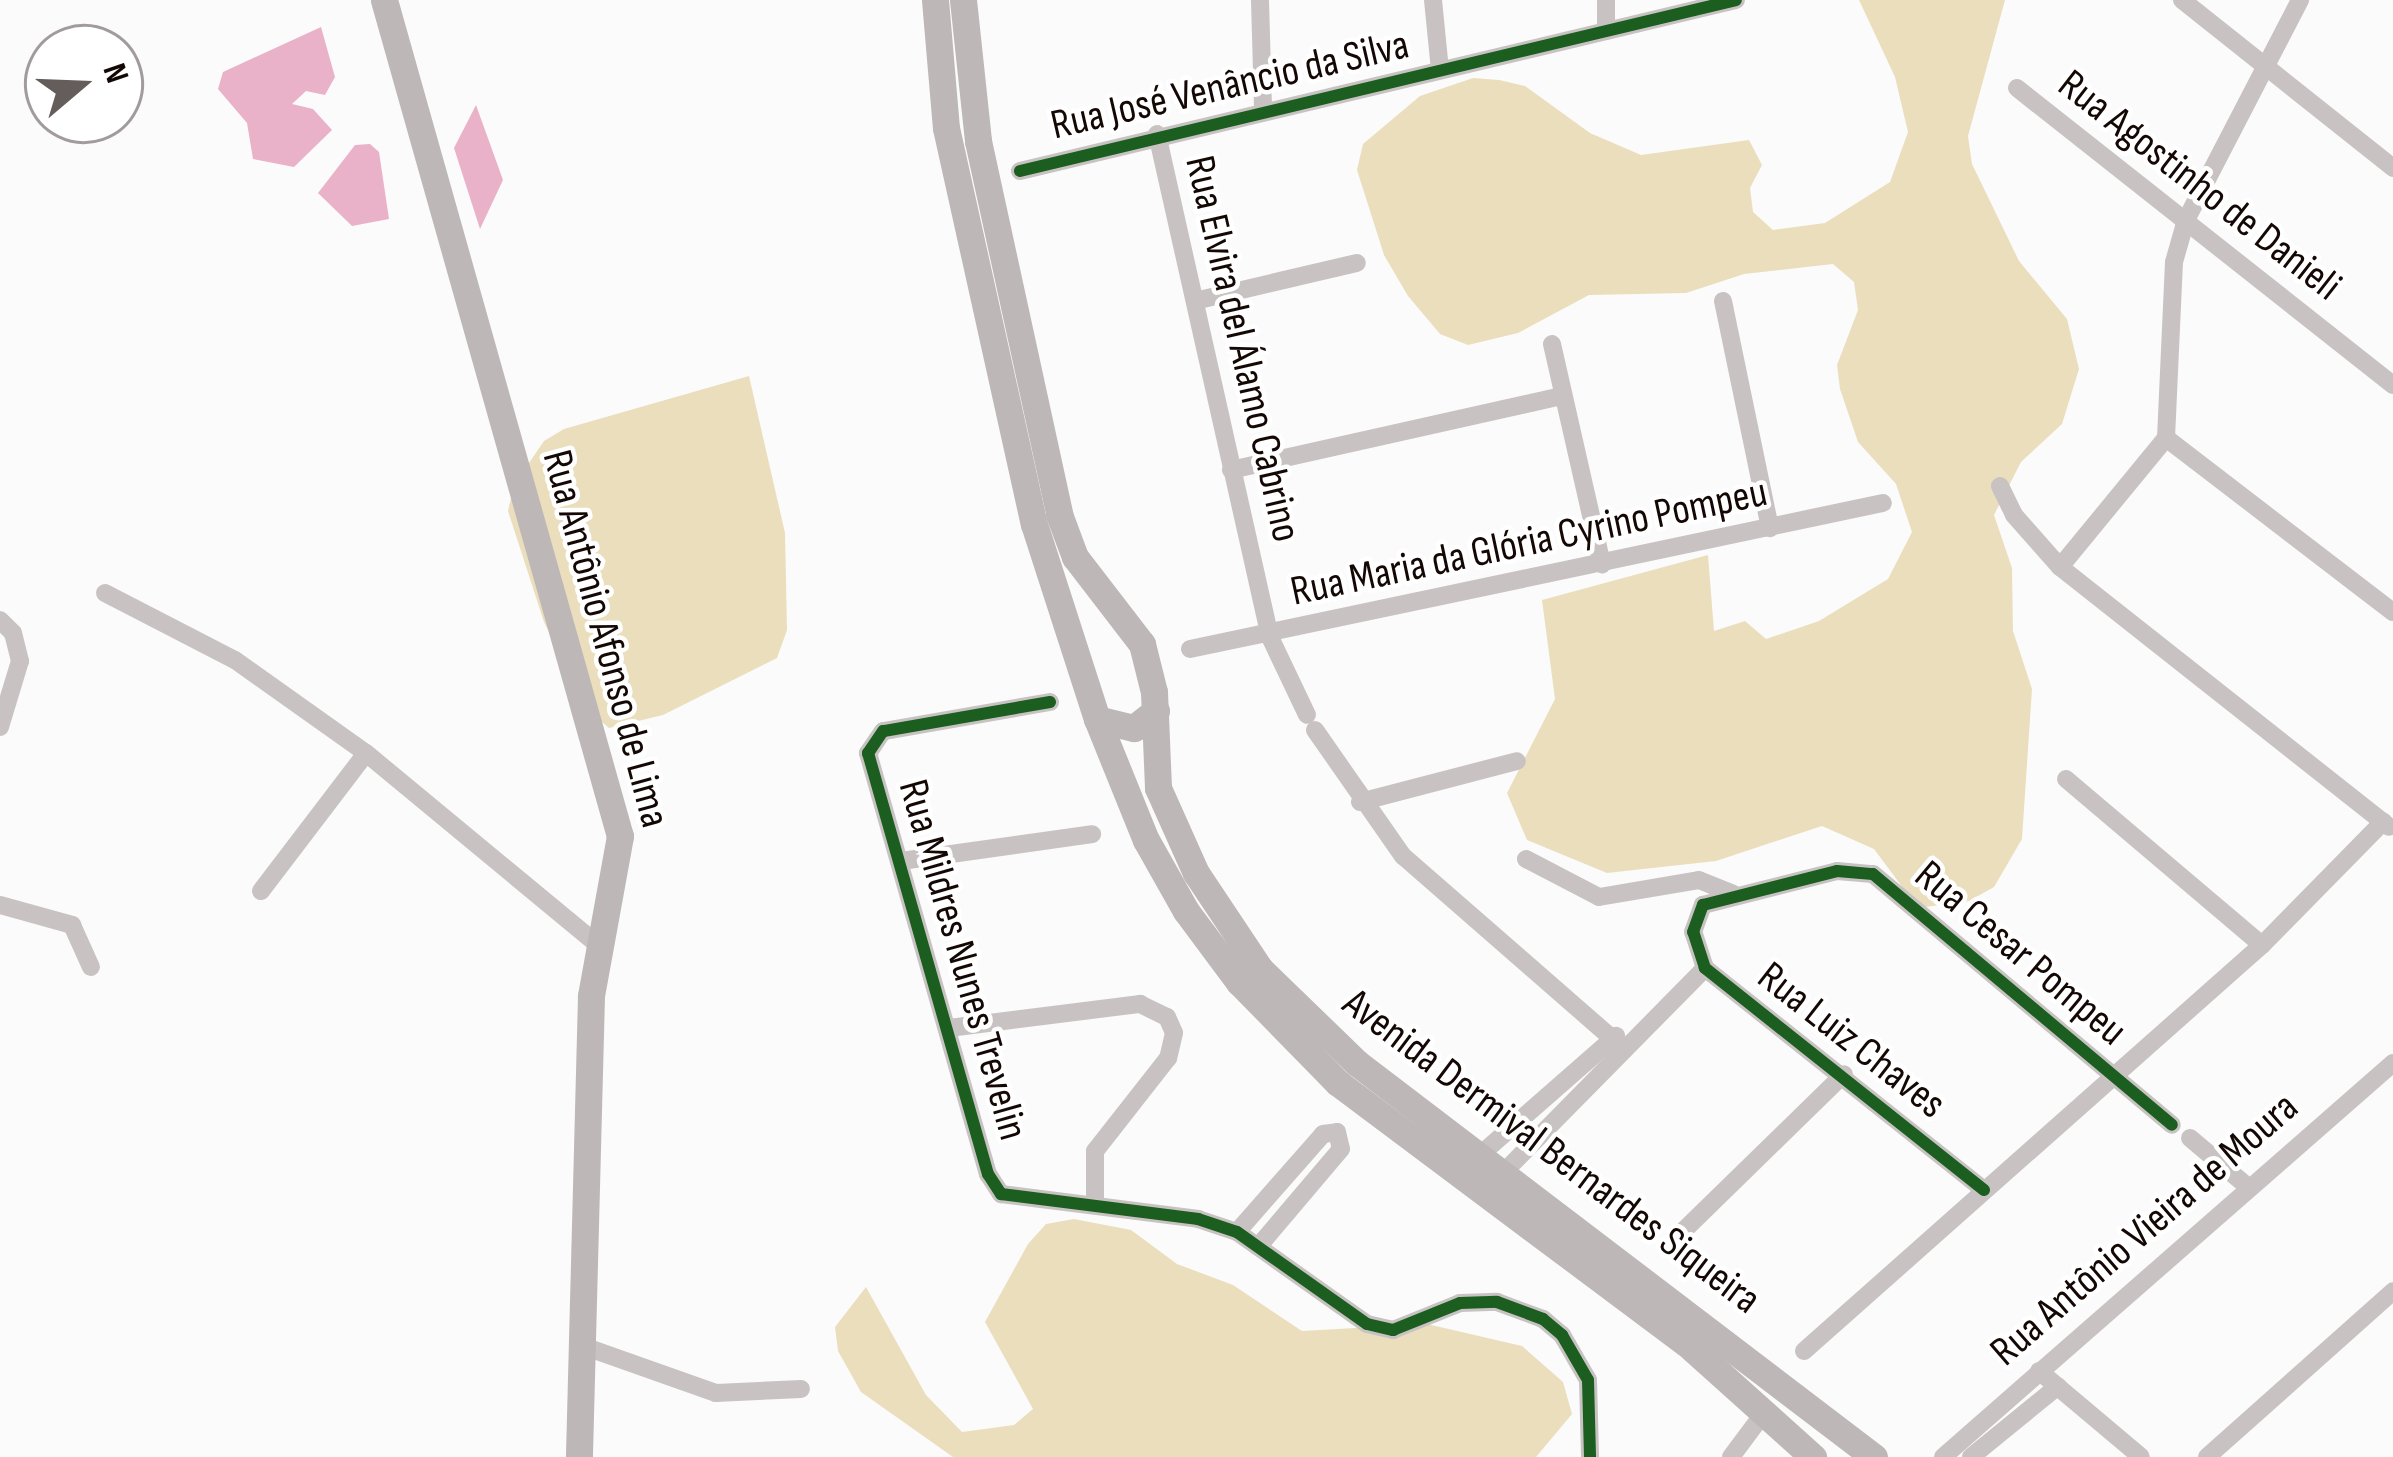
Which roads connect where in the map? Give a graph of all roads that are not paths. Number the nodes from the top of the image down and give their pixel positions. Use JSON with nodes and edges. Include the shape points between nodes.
{"nodes":[{"id":1,"x":384,"y":0,"type":"edge"},
{"id":2,"x":935,"y":0,"type":"edge"},
{"id":3,"x":963,"y":0,"type":"edge"},
{"id":4,"x":1260,"y":0,"type":"edge"},
{"id":5,"x":1432,"y":0,"type":"edge"},
{"id":6,"x":1606,"y":0,"type":"edge"},
{"id":7,"x":1736,"y":0,"type":"edge"},
{"id":8,"x":2182,"y":0,"type":"edge"},
{"id":9,"x":2300,"y":0,"type":"edge"},
{"id":10,"x":1606,"y":31,"type":"junction"},
{"id":11,"x":2266,"y":67,"type":"junction"},
{"id":12,"x":1440,"y":70,"type":"junction"},
{"id":13,"x":2017,"y":88,"type":"dead end"},
{"id":14,"x":1263,"y":108,"type":"junction"},
{"id":15,"x":1157,"y":134,"type":"junction"},
{"id":16,"x":2393,"y":168,"type":"edge"},
{"id":17,"x":1020,"y":171,"type":"dead end"},
{"id":18,"x":2186,"y":220,"type":"junction"},
{"id":19,"x":1357,"y":263,"type":"dead end"},
{"id":20,"x":1199,"y":300,"type":"junction"},
{"id":21,"x":1723,"y":301,"type":"dead end"},
{"id":22,"x":1552,"y":344,"type":"dead end"},
{"id":23,"x":2393,"y":385,"type":"edge"},
{"id":24,"x":1563,"y":396,"type":"junction"},
{"id":25,"x":2166,"y":438,"type":"junction"},
{"id":26,"x":1231,"y":470,"type":"junction"},
{"id":27,"x":2000,"y":486,"type":"dead end"},
{"id":28,"x":1883,"y":503,"type":"dead end"},
{"id":29,"x":1770,"y":528,"type":"junction"},
{"id":30,"x":1602,"y":564,"type":"junction"},
{"id":31,"x":2060,"y":567,"type":"junction"},
{"id":32,"x":105,"y":593,"type":"dead end"},
{"id":33,"x":1118,"y":605,"type":"junction"},
{"id":34,"x":2393,"y":612,"type":"edge"},
{"id":35,"x":0,"y":620,"type":"edge"},
{"id":36,"x":1063,"y":623,"type":"junction"},
{"id":37,"x":1270,"y":637,"type":"junction"},
{"id":38,"x":1190,"y":649,"type":"dead end"},
{"id":39,"x":1050,"y":702,"type":"dead end"},
{"id":40,"x":1156,"y":711,"type":"junction"},
{"id":41,"x":1096,"y":719,"type":"junction"},
{"id":42,"x":0,"y":727,"type":"edge"},
{"id":43,"x":366,"y":753,"type":"junction"},
{"id":44,"x":1517,"y":761,"type":"dead end"},
{"id":45,"x":2066,"y":778,"type":"dead end"},
{"id":46,"x":1360,"y":802,"type":"junction"},
{"id":47,"x":2388,"y":826,"type":"edge"},
{"id":48,"x":1092,"y":834,"type":"dead end"},
{"id":49,"x":1526,"y":859,"type":"dead end"},
{"id":50,"x":901,"y":861,"type":"junction"},
{"id":51,"x":261,"y":891,"type":"dead end"},
{"id":52,"x":1733,"y":894,"type":"junction"},
{"id":53,"x":0,"y":905,"type":"edge"},
{"id":54,"x":2262,"y":945,"type":"junction"},
{"id":55,"x":602,"y":948,"type":"junction"},
{"id":56,"x":91,"y":967,"type":"dead end"},
{"id":57,"x":1705,"y":968,"type":"junction"},
{"id":58,"x":949,"y":1028,"type":"junction"},
{"id":59,"x":1617,"y":1044,"type":"junction"},
{"id":60,"x":2393,"y":1063,"type":"edge"},
{"id":61,"x":1844,"y":1074,"type":"junction"},
{"id":62,"x":2113,"y":1074,"type":"junction"},
{"id":63,"x":2172,"y":1124,"type":"dead end"},
{"id":64,"x":2190,"y":1138,"type":"dead end"},
{"id":65,"x":1480,"y":1155,"type":"junction"},
{"id":66,"x":1504,"y":1172,"type":"junction"},
{"id":67,"x":2247,"y":1186,"type":"junction"},
{"id":68,"x":1984,"y":1190,"type":"junction"},
{"id":69,"x":1095,"y":1205,"type":"junction"},
{"id":70,"x":1237,"y":1232,"type":"junction"},
{"id":71,"x":1675,"y":1239,"type":"dead end"},
{"id":72,"x":1258,"y":1247,"type":"junction"},
{"id":73,"x":2393,"y":1292,"type":"edge"},
{"id":74,"x":583,"y":1346,"type":"junction"},
{"id":75,"x":1804,"y":1351,"type":"dead end"},
{"id":76,"x":2039,"y":1371,"type":"junction"},
{"id":77,"x":2058,"y":1386,"type":"junction"},
{"id":78,"x":801,"y":1389,"type":"dead end"},
{"id":79,"x":1763,"y":1414,"type":"junction"},
{"id":80,"x":1943,"y":1454,"type":"edge"},
{"id":81,"x":579,"y":1457,"type":"edge"},
{"id":82,"x":1590,"y":1457,"type":"edge"},
{"id":83,"x":1731,"y":1457,"type":"edge"},
{"id":84,"x":1813,"y":1457,"type":"edge"},
{"id":85,"x":1874,"y":1457,"type":"edge"},
{"id":86,"x":1971,"y":1457,"type":"edge"},
{"id":87,"x":2141,"y":1457,"type":"edge"},
{"id":88,"x":2207,"y":1457,"type":"edge"}],
"edges":[{"from":1,"to":55,"type":"main road","name":"Rua Antônio Afonso de Lima","via":[[620,836]]},
{"from":2,"to":36,"type":"main road","name":"Avenida Dermival Bernardes Siqueira","via":[[950,147]]},
{"from":3,"to":33,"type":"main road","name":"Avenida Dermival Bernardes Siqueira","via":[[978,141],[1059,514],[1075,556]]},
{"from":4,"to":14,"type":"street"},
{"from":5,"to":12,"type":"street"},
{"from":6,"to":10,"type":"street"},
{"from":7,"to":10,"type":"street","name":"Rua José Venâncio da Silva"},
{"from":8,"to":11,"type":"street"},
{"from":9,"to":11,"type":"street"},
{"from":10,"to":12,"type":"street","name":"Rua José Venâncio da Silva"},
{"from":11,"to":16,"type":"street"},
{"from":11,"to":18,"type":"street"},
{"from":12,"to":14,"type":"street","name":"Rua José Venâncio da Silva"},
{"from":13,"to":18,"type":"street","name":"Rua Agostinho de Danieli"},
{"from":14,"to":15,"type":"street","name":"Rua José Venâncio da Silva"},
{"from":15,"to":17,"type":"street","name":"Rua José Venâncio da Silva"},
{"from":15,"to":20,"type":"street","name":"Rua Elvira del Álamo Cabrino"},
{"from":18,"to":23,"type":"street","name":"Rua Agostinho de Danieli"},
{"from":18,"to":25,"type":"street","via":[[2174,262]]},
{"from":19,"to":20,"type":"street"},
{"from":20,"to":26,"type":"street","name":"Rua Elvira del Álamo Cabrino"},
{"from":21,"to":29,"type":"street"},
{"from":22,"to":24,"type":"street"},
{"from":24,"to":26,"type":"street"},
{"from":24,"to":30,"type":"street"},
{"from":25,"to":31,"type":"street"},
{"from":25,"to":34,"type":"street"},
{"from":26,"to":37,"type":"street","name":"Rua Elvira del Álamo Cabrino"},
{"from":27,"to":31,"type":"street","via":[[2014,515]]},
{"from":28,"to":29,"type":"street","name":"Rua Maria da Glória Cyrino Pompeu"},
{"from":29,"to":30,"type":"street","name":"Rua Maria da Glória Cyrino Pompeu"},
{"from":30,"to":37,"type":"street","name":"Rua Maria da Glória Cyrino Pompeu"},
{"from":31,"to":47,"type":"street"},
{"from":32,"to":43,"type":"street","via":[[235,660]]},
{"from":33,"to":36,"type":"main road","via":[[1082,607]]},
{"from":33,"to":40,"type":"main road","name":"Avenida Dermival Bernardes Siqueira","via":[[1142,644]]},
{"from":35,"to":42,"type":"street","via":[[20,661]]},
{"from":36,"to":41,"type":"main road","name":"Avenida Dermival Bernardes Siqueira"},
{"from":37,"to":38,"type":"street","name":"Rua Maria da Glória Cyrino Pompeu"},
{"from":37,"to":46,"type":"street","name":"Rua Elvira del Álamo Cabrino"},
{"from":39,"to":50,"type":"street","name":"Rua Mildres Nunes Trevelin","via":[[884,731],[868,753]]},
{"from":40,"to":41,"type":"main road","via":[[1134,728]]},
{"from":40,"to":65,"type":"main road","name":"Avenida Dermival Bernardes Siqueira","via":[[1158,788],[1178,842],[1260,969],[1357,1063]]},
{"from":41,"to":79,"type":"main road","name":"Avenida Dermival Bernardes Siqueira","via":[[1145,840],[1186,911],[1285,1034],[1370,1108],[1686,1342]]},
{"from":43,"to":51,"type":"street"},
{"from":43,"to":55,"type":"street"},
{"from":44,"to":46,"type":"street"},
{"from":45,"to":54,"type":"street"},
{"from":46,"to":59,"type":"street","name":"Rua Elvira del Álamo Cabrino","via":[[1431,884]]},
{"from":47,"to":54,"type":"street"},
{"from":48,"to":50,"type":"street"},
{"from":49,"to":52,"type":"street","via":[[1599,897],[1699,880]]},
{"from":50,"to":58,"type":"street","name":"Rua Mildres Nunes Trevelin"},
{"from":52,"to":57,"type":"street","name":"Rua Luiz Chaves","via":[[1703,905],[1693,932]]},
{"from":52,"to":62,"type":"street","name":"Rua Cesar Pompeu","via":[[1837,871],[1873,874]]},
{"from":53,"to":56,"type":"street","via":[[72,925]]},
{"from":54,"to":62,"type":"street"},
{"from":55,"to":74,"type":"main road","name":"Rua Antônio Afonso de Lima","via":[[591,996]]},
{"from":57,"to":59,"type":"street"},
{"from":57,"to":61,"type":"street","name":"Rua Luiz Chaves"},
{"from":58,"to":69,"type":"street","name":"Rua Mildres Nunes Trevelin","via":[[988,1174],[1001,1194]]},
{"from":58,"to":69,"type":"street","via":[[1140,1004],[1167,1017],[1174,1033],[1168,1058],[1095,1151]]},
{"from":59,"to":65,"type":"street"},
{"from":59,"to":66,"type":"street"},
{"from":60,"to":67,"type":"street","name":"Rua Antônio Vieira de Moura"},
{"from":61,"to":68,"type":"street","name":"Rua Luiz Chaves"},
{"from":61,"to":71,"type":"street"},
{"from":62,"to":63,"type":"street","name":"Rua Cesar Pompeu"},
{"from":62,"to":68,"type":"street"},
{"from":64,"to":67,"type":"street"},
{"from":65,"to":66,"type":"main road","name":"Avenida Dermival Bernardes Siqueira"},
{"from":66,"to":85,"type":"main road","name":"Avenida Dermival Bernardes Siqueira"},
{"from":67,"to":76,"type":"street","name":"Rua Antônio Vieira de Moura"},
{"from":68,"to":75,"type":"street"},
{"from":69,"to":70,"type":"street","name":"Rua Mildres Nunes Trevelin"},
{"from":70,"to":72,"type":"street","name":"Rua Mildres Nunes Trevelin"},
{"from":70,"to":72,"type":"street","via":[[1323,1134],[1337,1132],[1341,1149]]},
{"from":72,"to":82,"type":"street","name":"Rua Mildres Nunes Trevelin","via":[[1367,1324],[1393,1330],[1426,1312],[1497,1302],[1543,1319],[1588,1380]]},
{"from":73,"to":88,"type":"street"},
{"from":74,"to":78,"type":"street","via":[[716,1393]]},
{"from":74,"to":81,"type":"main road","name":"Rua Antônio Afonso de Lima"},
{"from":76,"to":77,"type":"street"},
{"from":76,"to":80,"type":"street","name":"Rua Antônio Vieira de Moura"},
{"from":77,"to":86,"type":"street"},
{"from":77,"to":87,"type":"street"},
{"from":79,"to":83,"type":"street"},
{"from":79,"to":84,"type":"main road","name":"Avenida Dermival Bernardes Siqueira"}]}
